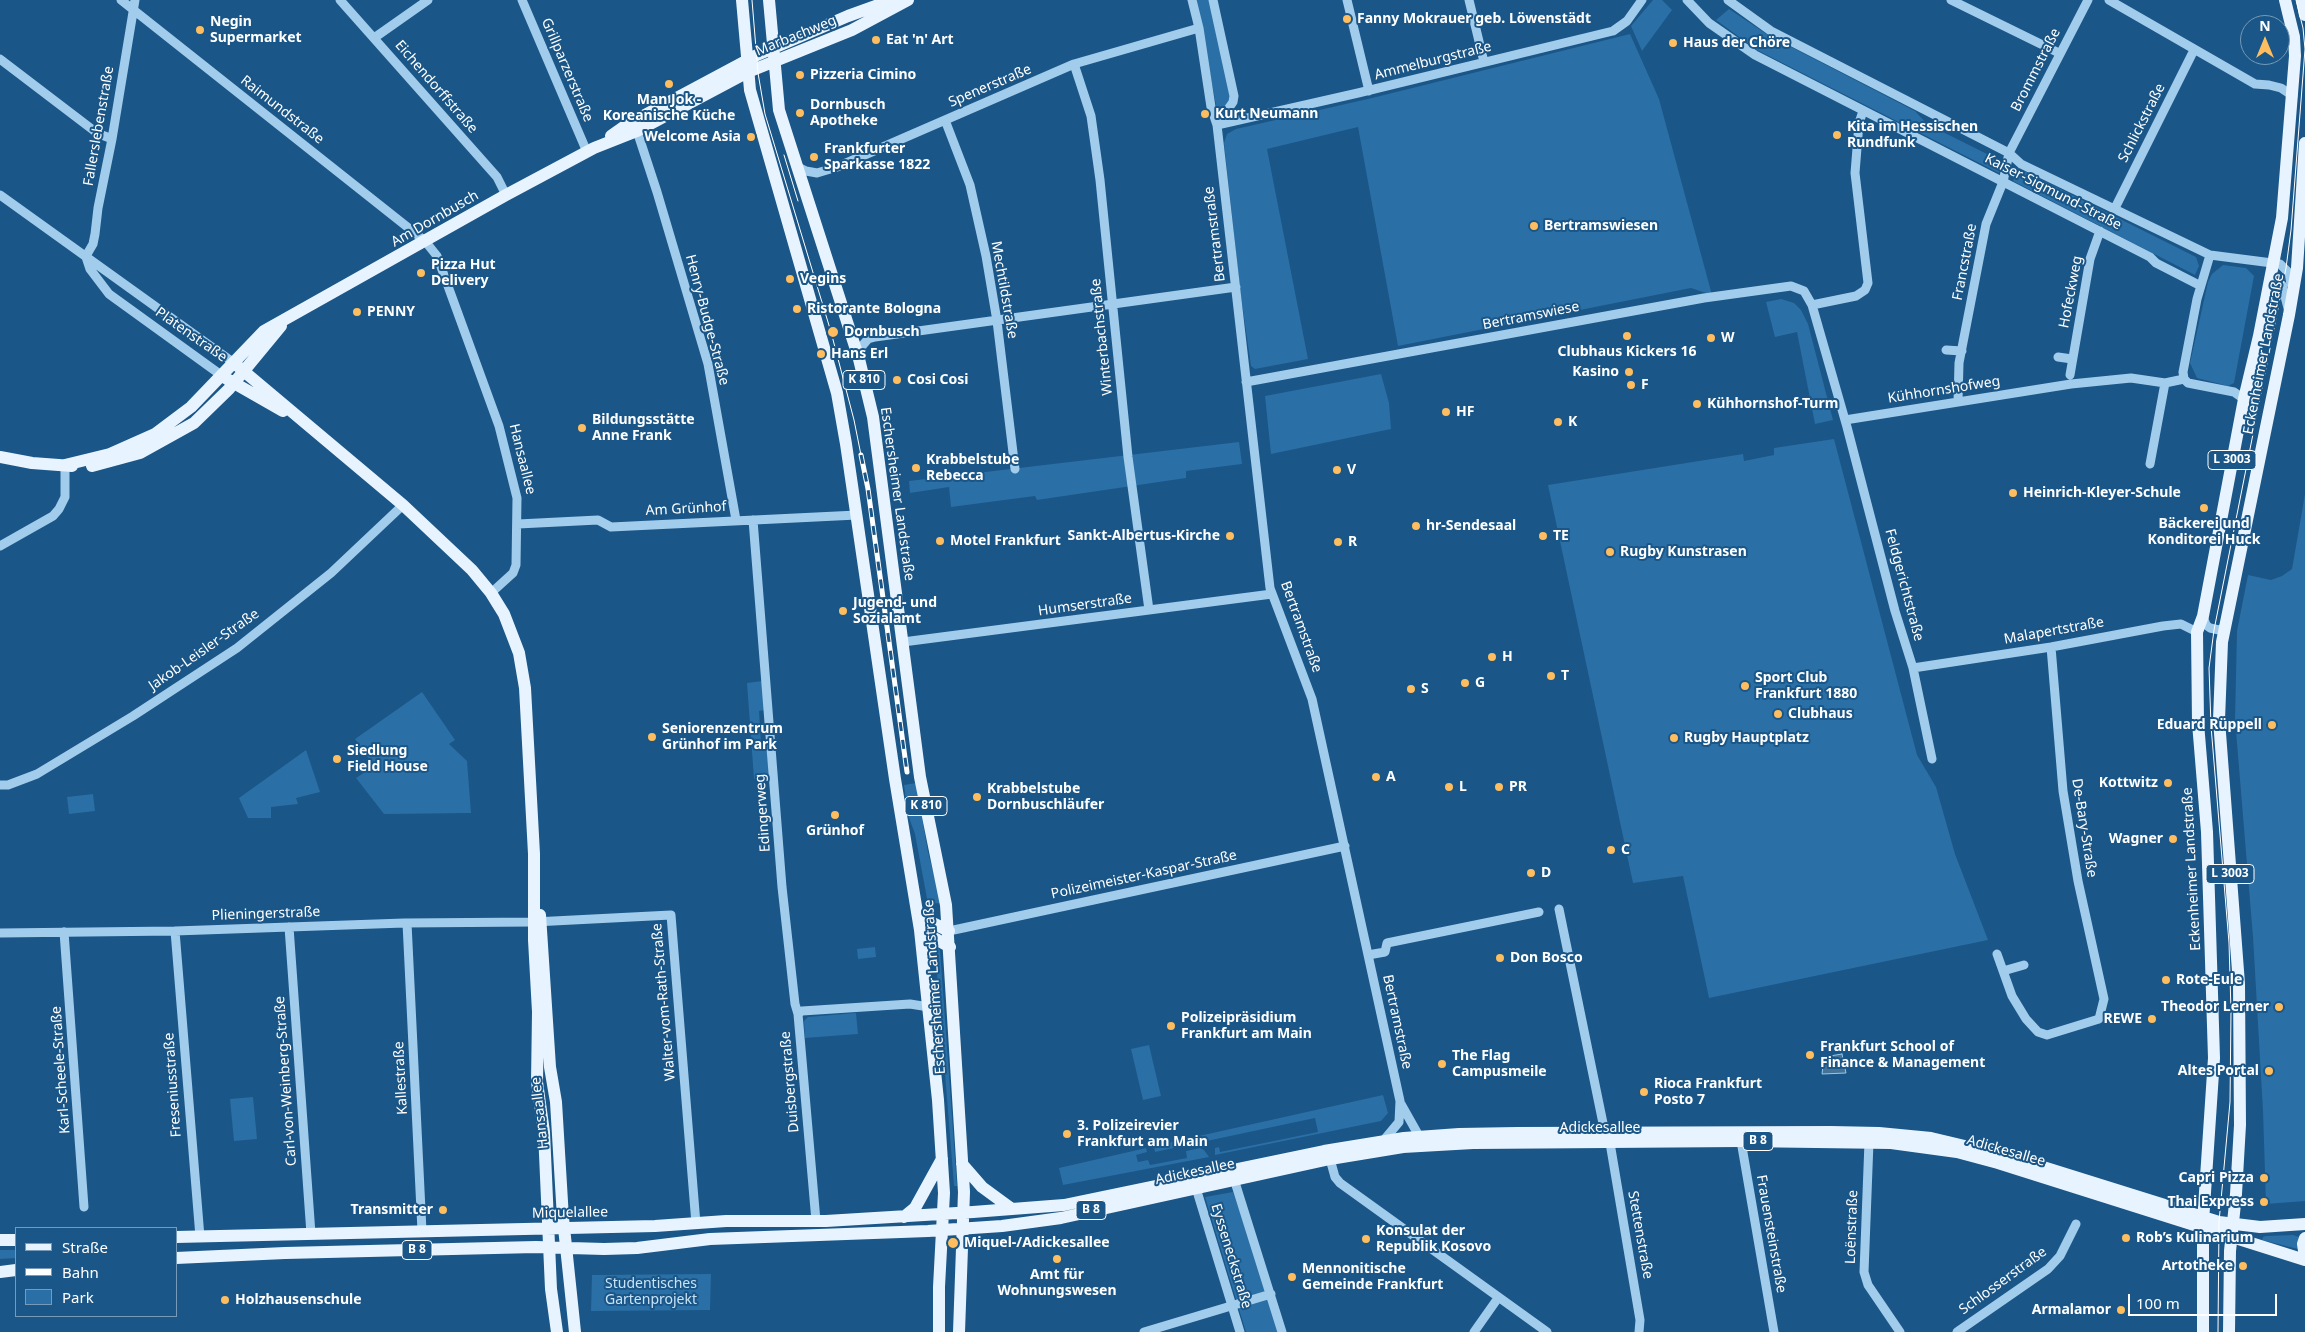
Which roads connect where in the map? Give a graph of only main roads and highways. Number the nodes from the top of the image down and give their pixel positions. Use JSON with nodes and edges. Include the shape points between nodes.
{"nodes":[{"id":1,"x":742,"y":0,"type":"edge"},
{"id":2,"x":769,"y":0,"type":"edge"},
{"id":3,"x":892,"y":0,"type":"edge"},
{"id":4,"x":908,"y":0,"type":"edge"},
{"id":5,"x":2286,"y":0,"type":"edge"},
{"id":6,"x":2302,"y":0,"type":"edge"},
{"id":7,"x":2305,"y":15,"type":"edge"},
{"id":8,"x":773,"y":55,"type":"junction"},
{"id":9,"x":747,"y":66,"type":"junction"},
{"id":10,"x":2305,"y":143,"type":"edge"},
{"id":11,"x":591,"y":150,"type":"junction"},
{"id":12,"x":290,"y":317,"type":"junction"},
{"id":13,"x":234,"y":363,"type":"junction"},
{"id":14,"x":244,"y":370,"type":"junction"},
{"id":15,"x":220,"y":375,"type":"junction"},
{"id":16,"x":234,"y":384,"type":"junction"},
{"id":17,"x":297,"y":418,"type":"junction"},
{"id":18,"x":0,"y":457,"type":"edge"},
{"id":19,"x":65,"y":465,"type":"junction"},
{"id":20,"x":491,"y":593,"type":"joint"},
{"id":21,"x":918,"y":916,"type":"junction"},
{"id":22,"x":538,"y":922,"type":"junction"},
{"id":23,"x":920,"y":930,"type":"junction"},
{"id":24,"x":949,"y":931,"type":"junction"},
{"id":25,"x":935,"y":939,"type":"junction"},
{"id":26,"x":922,"y":946,"type":"junction"},
{"id":27,"x":950,"y":947,"type":"junction"},
{"id":28,"x":1608,"y":1138,"type":"junction"},
{"id":29,"x":942,"y":1159,"type":"junction"},
{"id":30,"x":962,"y":1164,"type":"junction"},
{"id":31,"x":1012,"y":1209,"type":"junction"},
{"id":32,"x":964,"y":1213,"type":"junction"},
{"id":33,"x":944,"y":1214,"type":"junction"},
{"id":34,"x":904,"y":1217,"type":"junction"},
{"id":35,"x":2203,"y":1223,"type":"junction"},
{"id":36,"x":2305,"y":1224,"type":"edge"},
{"id":37,"x":548,"y":1228,"type":"junction"},
{"id":38,"x":564,"y":1228,"type":"junction"},
{"id":39,"x":962,"y":1229,"type":"junction"},
{"id":40,"x":942,"y":1230,"type":"junction"},
{"id":41,"x":2232,"y":1231,"type":"junction"},
{"id":42,"x":178,"y":1237,"type":"edge"},
{"id":43,"x":2305,"y":1238,"type":"edge"},
{"id":44,"x":0,"y":1240,"type":"edge"},
{"id":45,"x":15,"y":1240,"type":"edge"},
{"id":46,"x":549,"y":1247,"type":"junction"},
{"id":47,"x":566,"y":1249,"type":"junction"},
{"id":48,"x":178,"y":1258,"type":"edge"},
{"id":49,"x":2305,"y":1258,"type":"edge"},
{"id":50,"x":15,"y":1270,"type":"edge"},
{"id":51,"x":0,"y":1272,"type":"edge"},
{"id":52,"x":557,"y":1332,"type":"edge"},
{"id":53,"x":575,"y":1332,"type":"edge"},
{"id":54,"x":939,"y":1332,"type":"edge"},
{"id":55,"x":959,"y":1332,"type":"edge"},
{"id":56,"x":2203,"y":1332,"type":"edge"},
{"id":57,"x":2229,"y":1332,"type":"edge"}],
"edges":[{"from":1,"to":9,"type":"main road","name":"Eschersheimer Landstraße","number":"K 810"},
{"from":2,"to":8,"type":"main road","name":"Eschersheimer Landstraße","number":"K 810"},
{"from":3,"to":8,"type":"main road","name":"Marbachweg","via":[[848,16]]},
{"from":4,"to":8,"type":"main road","name":"Marbachweg","via":[[852,30]]},
{"from":5,"to":35,"type":"main road","name":"Eckenheimer Landstraße","number":"L 3003","via":[[2294,37],[2293,96],[2284,195],[2274,262],[2197,632],[2198,724],[2207,832],[2214,1058]]},
{"from":6,"to":7,"type":"main road"},
{"from":8,"to":9,"type":"main road","name":"Marbachweg"},
{"from":8,"to":24,"type":"main road","name":"Eschersheimer Landstraße","number":"K 810","via":[[779,110],[859,360],[873,417],[920,777]]},
{"from":9,"to":11,"type":"main road","name":"Am Dornbusch","via":[[637,131]]},
{"from":9,"to":11,"type":"main road","name":"Am Dornbusch","via":[[628,124]]},
{"from":9,"to":21,"type":"main road","name":"Eschersheimer Landstraße","number":"K 810","via":[[756,115],[837,393]]},
{"from":10,"to":41,"type":"main road","name":"Eckenheimer Landstraße","number":"L 3003","via":[[2297,268],[2222,642],[2219,720],[2239,984],[2240,1125]]},
{"from":11,"to":12,"type":"main road","name":"Am Dornbusch"},
{"from":12,"to":13,"type":"main road","name":"Am Dornbusch","via":[[264,331]]},
{"from":12,"to":14,"type":"main road","name":"Am Dornbusch"},
{"from":13,"to":14,"type":"main road","name":"Platenstraße"},
{"from":13,"to":15,"type":"main road","name":"Am Dornbusch"},
{"from":14,"to":16,"type":"main road","name":"Am Dornbusch"},
{"from":14,"to":17,"type":"main road","name":"Platenstraße"},
{"from":15,"to":16,"type":"main road","name":"Platenstraße"},
{"from":15,"to":19,"type":"main road","name":"Am Dornbusch","via":[[190,407],[155,434],[110,454]]},
{"from":16,"to":17,"type":"main road","name":"Platenstraße"},
{"from":16,"to":19,"type":"main road","name":"Am Dornbusch","via":[[194,423],[150,449],[89,467]]},
{"from":17,"to":20,"type":"main road","name":"Platenstraße","via":[[448,546]]},
{"from":18,"to":19,"type":"main road","name":"Am Dornbusch"},
{"from":20,"to":22,"type":"main road","name":"Hansaallee","via":[[519,653],[525,688]]},
{"from":21,"to":23,"type":"main road","name":"Eschersheimer Landstraße","number":"K 810"},
{"from":21,"to":24,"type":"main road"},
{"from":22,"to":37,"type":"main road","name":"Hansaallee","via":[[538,1082],[544,1132]]},
{"from":22,"to":38,"type":"main road","name":"Hansaallee","via":[[556,1102]]},
{"from":23,"to":25,"type":"main road"},
{"from":23,"to":26,"type":"main road","name":"Eschersheimer Landstraße","number":"K 810"},
{"from":24,"to":25,"type":"main road"},
{"from":24,"to":27,"type":"main road","name":"Eschersheimer Landstraße","number":"K 810"},
{"from":25,"to":26,"type":"main road"},
{"from":25,"to":27,"type":"main road"},
{"from":26,"to":29,"type":"main road","name":"Eschersheimer Landstraße","number":"K 810"},
{"from":27,"to":30,"type":"main road","name":"Eschersheimer Landstraße","number":"K 810"},
{"from":28,"to":31,"type":"main road","name":"Adickesallee","number":"B 8","via":[[1459,1134],[1384,1140],[1064,1205]]},
{"from":28,"to":35,"type":"main road","name":"Adickesallee","number":"B 8","via":[[1869,1142],[1915,1146],[1978,1157]]},
{"from":28,"to":35,"type":"main road","name":"Adickesallee","number":"B 8","via":[[1831,1132],[1931,1138],[2004,1154]]},
{"from":28,"to":39,"type":"main road","name":"Adickesallee","number":"B 8","via":[[1403,1147],[1234,1179],[1062,1218]]},
{"from":29,"to":33,"type":"main road","name":"Eschersheimer Landstraße","number":"K 810"},
{"from":29,"to":34,"type":"main road","via":[[914,1208]]},
{"from":30,"to":31,"type":"main road","via":[[982,1187]]},
{"from":30,"to":32,"type":"main road","name":"Eschersheimer Landstraße","number":"K 810"},
{"from":31,"to":32,"type":"main road","name":"Adickesallee","number":"B 8"},
{"from":32,"to":33,"type":"main road","name":"Miquelallee","number":"B 8"},
{"from":32,"to":39,"type":"main road","name":"Eschersheimer Landstraße"},
{"from":33,"to":34,"type":"main road","name":"Miquelallee","number":"B 8"},
{"from":33,"to":40,"type":"main road","name":"Eschersheimer Landstraße"},
{"from":34,"to":38,"type":"main road","name":"Miquelallee","number":"B 8"},
{"from":35,"to":41,"type":"main road","name":"Adickesallee","number":"B 8"},
{"from":35,"to":56,"type":"main road","name":"Eckenheimer Landstraße"},
{"from":36,"to":41,"type":"main road","number":"B 8"},
{"from":37,"to":38,"type":"main road","name":"Miquelallee","number":"B 8"},
{"from":37,"to":42,"type":"main road","name":"Miquelallee","number":"B 8"},
{"from":37,"to":46,"type":"main road","name":"Hansaallee"},
{"from":38,"to":47,"type":"main road","name":"Hansaallee"},
{"from":39,"to":40,"type":"main road","number":"B 8"},
{"from":39,"to":55,"type":"main road","name":"Eschersheimer Landstraße"},
{"from":40,"to":47,"type":"main road","number":"B 8","via":[[710,1239],[637,1248]]},
{"from":40,"to":54,"type":"main road","name":"Eschersheimer Landstraße"},
{"from":41,"to":49,"type":"main road","number":"B 8"},
{"from":41,"to":57,"type":"main road","name":"Eckenheimer Landstraße"},
{"from":43,"to":49,"type":"main road"},
{"from":44,"to":45,"type":"main road"},
{"from":46,"to":47,"type":"main road","number":"B 8"},
{"from":46,"to":48,"type":"main road","number":"B 8"},
{"from":46,"to":52,"type":"main road","name":"Hansaallee"},
{"from":47,"to":53,"type":"main road","name":"Hansaallee"},
{"from":50,"to":51,"type":"main road"}]}
